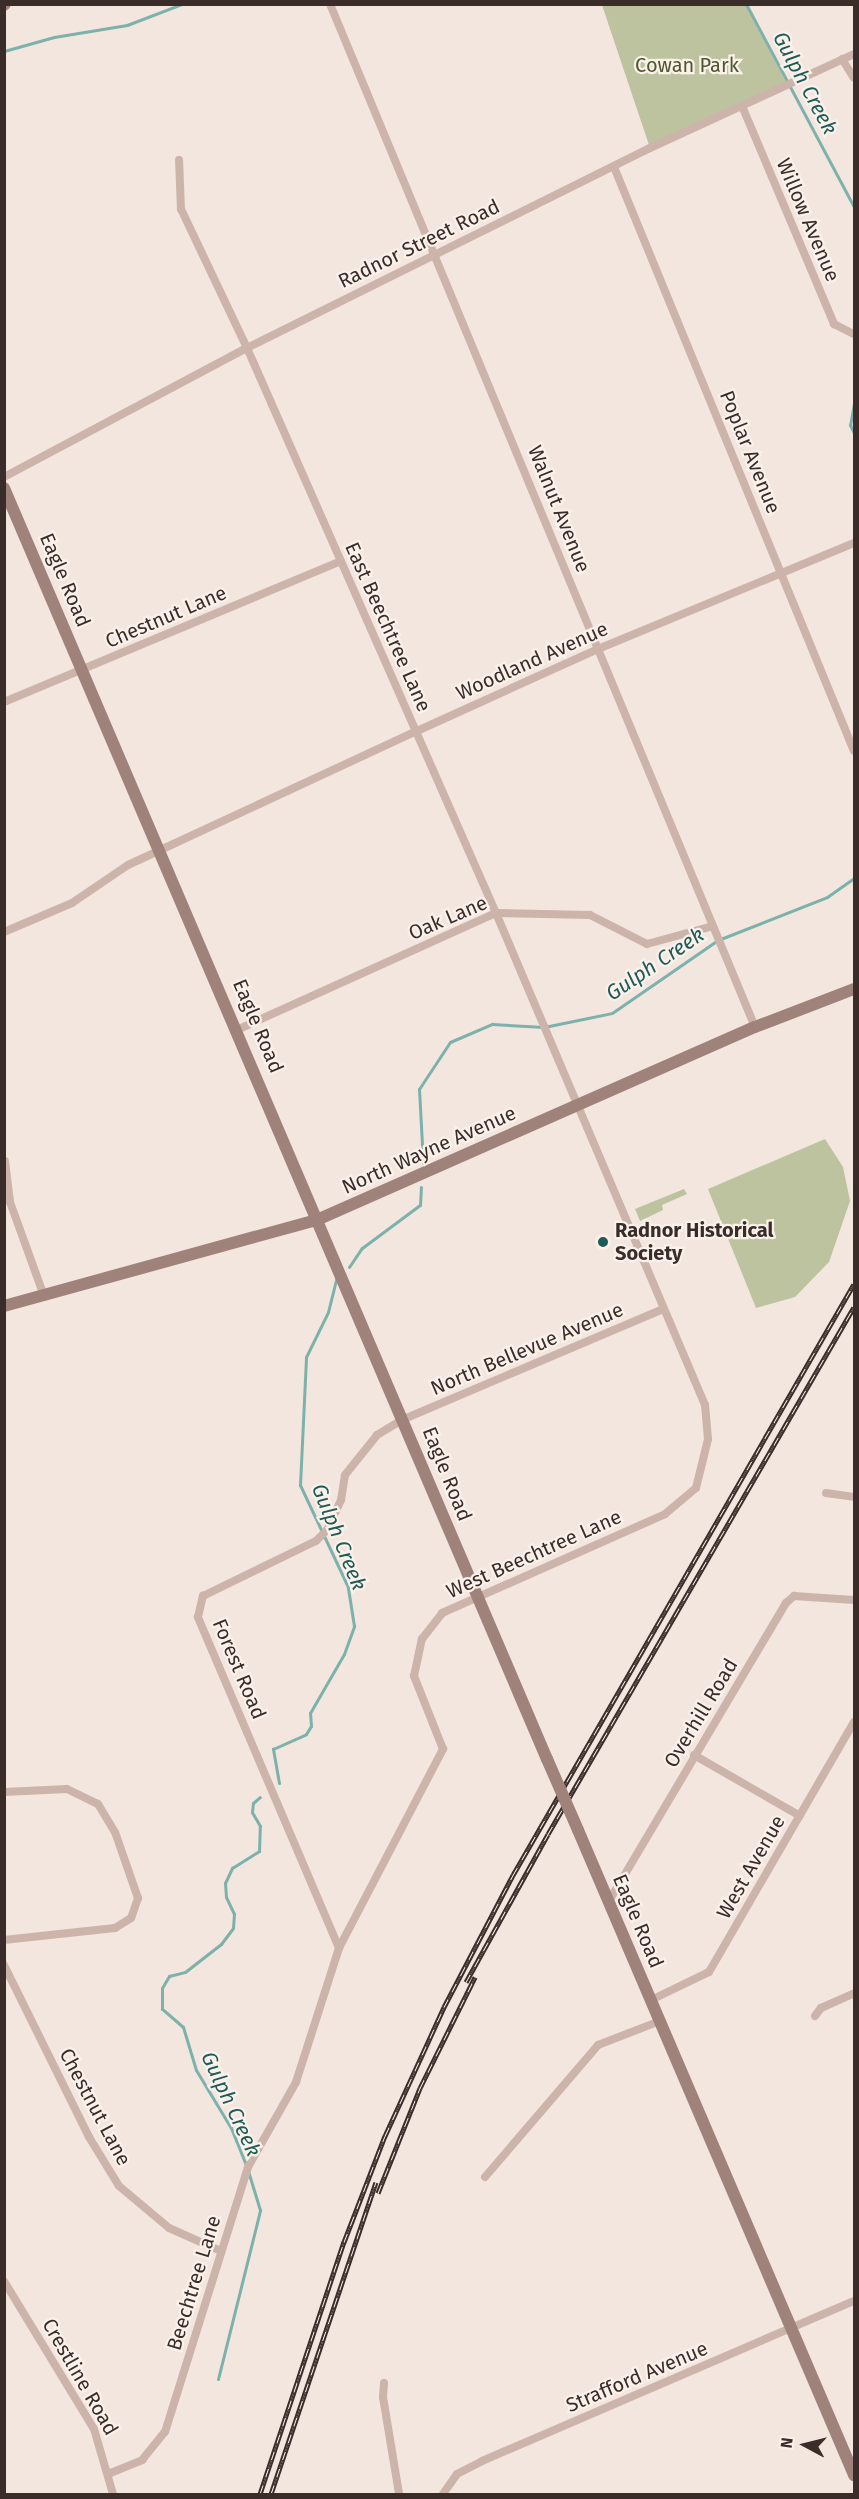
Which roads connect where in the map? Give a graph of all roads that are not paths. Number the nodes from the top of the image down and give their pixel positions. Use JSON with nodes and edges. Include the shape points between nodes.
{"nodes":[{"id":1,"x":330,"y":4,"type":"edge"},
{"id":2,"x":855,"y":54,"type":"edge"},
{"id":3,"x":842,"y":59,"type":"junction"},
{"id":4,"x":855,"y":78,"type":"edge"},
{"id":5,"x":742,"y":106,"type":"junction"},
{"id":6,"x":179,"y":160,"type":"dead end"},
{"id":7,"x":615,"y":167,"type":"junction"},
{"id":8,"x":436,"y":254,"type":"junction"},
{"id":9,"x":855,"y":334,"type":"edge"},
{"id":10,"x":247,"y":348,"type":"junction"},
{"id":11,"x":4,"y":477,"type":"edge"},
{"id":12,"x":4,"y":488,"type":"edge"},
{"id":13,"x":855,"y":543,"type":"edge"},
{"id":14,"x":341,"y":561,"type":"junction"},
{"id":15,"x":782,"y":572,"type":"junction"},
{"id":16,"x":598,"y":649,"type":"junction"},
{"id":17,"x":82,"y":670,"type":"junction"},
{"id":18,"x":4,"y":702,"type":"edge"},
{"id":19,"x":417,"y":731,"type":"junction"},
{"id":20,"x":855,"y":751,"type":"edge"},
{"id":21,"x":162,"y":850,"type":"junction"},
{"id":22,"x":496,"y":913,"type":"junction"},
{"id":23,"x":713,"y":926,"type":"junction"},
{"id":24,"x":4,"y":933,"type":"edge"},
{"id":25,"x":855,"y":989,"type":"edge"},
{"id":26,"x":755,"y":1027,"type":"junction"},
{"id":27,"x":239,"y":1029,"type":"junction"},
{"id":28,"x":578,"y":1106,"type":"junction"},
{"id":29,"x":4,"y":1161,"type":"edge"},
{"id":30,"x":320,"y":1219,"type":"junction"},
{"id":31,"x":44,"y":1296,"type":"junction"},
{"id":32,"x":4,"y":1306,"type":"edge"},
{"id":33,"x":663,"y":1309,"type":"junction"},
{"id":34,"x":404,"y":1419,"type":"junction"},
{"id":35,"x":826,"y":1493,"type":"dead end"},
{"id":36,"x":855,"y":1497,"type":"edge"},
{"id":37,"x":476,"y":1598,"type":"junction"},
{"id":38,"x":855,"y":1600,"type":"edge"},
{"id":39,"x":855,"y":1722,"type":"edge"},
{"id":40,"x":694,"y":1755,"type":"junction"},
{"id":41,"x":4,"y":1792,"type":"edge"},
{"id":42,"x":800,"y":1816,"type":"junction"},
{"id":43,"x":609,"y":1901,"type":"junction"},
{"id":44,"x":4,"y":1940,"type":"edge"},
{"id":45,"x":339,"y":1948,"type":"junction"},
{"id":46,"x":4,"y":1965,"type":"edge"},
{"id":47,"x":855,"y":1993,"type":"edge"},
{"id":48,"x":651,"y":2000,"type":"junction"},
{"id":49,"x":815,"y":2016,"type":"dead end"},
{"id":50,"x":660,"y":2020,"type":"junction"},
{"id":51,"x":296,"y":2082,"type":"joint"},
{"id":52,"x":484,"y":2177,"type":"dead end"},
{"id":53,"x":221,"y":2251,"type":"junction"},
{"id":54,"x":4,"y":2281,"type":"edge"},
{"id":55,"x":855,"y":2301,"type":"edge"},
{"id":56,"x":794,"y":2328,"type":"junction"},
{"id":57,"x":384,"y":2383,"type":"dead end"},
{"id":58,"x":108,"y":2474,"type":"junction"},
{"id":59,"x":855,"y":2475,"type":"edge"},
{"id":60,"x":113,"y":2494,"type":"edge"},
{"id":61,"x":399,"y":2494,"type":"edge"},
{"id":62,"x":442,"y":2494,"type":"edge"}],
"edges":[{"from":1,"to":8,"type":"street","name":"Walnut Avenue"},
{"from":2,"to":3,"type":"street","name":"Radnor Street Road"},
{"from":3,"to":4,"type":"street"},
{"from":3,"to":5,"type":"street","name":"Radnor Street Road"},
{"from":5,"to":7,"type":"street","name":"Radnor Street Road"},
{"from":5,"to":9,"type":"street","name":"Willow Avenue","via":[[834,324]]},
{"from":6,"to":10,"type":"street","name":"East Beechtree Lane","via":[[181,209]]},
{"from":7,"to":8,"type":"street","name":"Radnor Street Road"},
{"from":7,"to":15,"type":"street","name":"Poplar Avenue"},
{"from":8,"to":10,"type":"street","name":"Radnor Street Road"},
{"from":8,"to":16,"type":"street","name":"Walnut Avenue"},
{"from":10,"to":11,"type":"street","name":"Radnor Street Road"},
{"from":10,"to":14,"type":"street","name":"East Beechtree Lane"},
{"from":12,"to":17,"type":"street","name":"Eagle Road"},
{"from":13,"to":15,"type":"street","name":"Woodland Avenue"},
{"from":14,"to":17,"type":"street","name":"Chestnut Lane"},
{"from":14,"to":19,"type":"street","name":"East Beechtree Lane"},
{"from":15,"to":16,"type":"street","name":"Woodland Avenue"},
{"from":15,"to":20,"type":"street","name":"Poplar Avenue"},
{"from":16,"to":19,"type":"street","name":"Woodland Avenue"},
{"from":16,"to":23,"type":"street","name":"Walnut Avenue"},
{"from":17,"to":18,"type":"street","name":"Chestnut Lane"},
{"from":17,"to":21,"type":"street","name":"Eagle Road"},
{"from":19,"to":21,"type":"street","name":"Woodland Avenue"},
{"from":19,"to":22,"type":"street","name":"East Beechtree Lane"},
{"from":21,"to":24,"type":"street","name":"Woodland Avenue","via":[[108,877],[72,903]]},
{"from":21,"to":27,"type":"street","name":"Eagle Road"},
{"from":22,"to":23,"type":"street","name":"Oak Lane","via":[[590,915],[647,944]]},
{"from":22,"to":27,"type":"street","name":"Oak Lane"},
{"from":22,"to":28,"type":"street","name":"East Beechtree Lane"},
{"from":23,"to":26,"type":"street","name":"Walnut Avenue"},
{"from":25,"to":26,"type":"street","name":"North Wayne Avenue"},
{"from":26,"to":28,"type":"street","name":"North Wayne Avenue"},
{"from":27,"to":30,"type":"street","name":"Eagle Road"},
{"from":28,"to":30,"type":"street","name":"North Wayne Avenue"},
{"from":28,"to":33,"type":"street","name":"West Beechtree Lane"},
{"from":29,"to":31,"type":"street","via":[[10,1202]]},
{"from":30,"to":31,"type":"street","name":"North Wayne Avenue"},
{"from":30,"to":34,"type":"street","name":"Eagle Road"},
{"from":31,"to":32,"type":"street","name":"North Wayne Avenue"},
{"from":33,"to":34,"type":"street","name":"North Bellevue Avenue"},
{"from":33,"to":37,"type":"street","name":"West Beechtree Lane","via":[[705,1405],[708,1439],[696,1488],[665,1514]]},
{"from":34,"to":37,"type":"street","name":"Eagle Road"},
{"from":34,"to":45,"type":"street","name":"Forest Road","via":[[377,1435],[356,1458],[345,1475],[341,1500],[327,1530],[316,1541],[203,1596],[198,1617]]},
{"from":35,"to":36,"type":"street"},
{"from":37,"to":43,"type":"street","name":"Eagle Road","bridge":true},
{"from":37,"to":45,"type":"street","name":"West Beechtree Lane","via":[[442,1614],[422,1639],[414,1676],[443,1749]]},
{"from":38,"to":40,"type":"street","name":"Overhill Road","via":[[794,1596],[786,1603]]},
{"from":39,"to":42,"type":"street","name":"West Avenue"},
{"from":40,"to":42,"type":"street"},
{"from":40,"to":43,"type":"street","name":"Overhill Road"},
{"from":41,"to":44,"type":"street","via":[[67,1789],[98,1804],[115,1832],[138,1898],[131,1918],[115,1928]]},
{"from":42,"to":48,"type":"street","name":"West Avenue","via":[[709,1972]]},
{"from":43,"to":48,"type":"street","name":"Eagle Road"},
{"from":45,"to":51,"type":"street","name":"West Beechtree Lane"},
{"from":46,"to":53,"type":"street","name":"Chestnut Lane","via":[[114,2180],[136,2204],[162,2223]]},
{"from":47,"to":49,"type":"street","via":[[821,2008]]},
{"from":48,"to":50,"type":"street","name":"Eagle Road"},
{"from":50,"to":52,"type":"street","via":[[598,2046]]},
{"from":50,"to":56,"type":"street","name":"Eagle Road"},
{"from":51,"to":53,"type":"street","name":"Beechtree Lane","via":[[248,2168]]},
{"from":53,"to":58,"type":"street","name":"Beechtree Lane","via":[[165,2432],[142,2460]]},
{"from":54,"to":58,"type":"street","name":"Crestline Road","via":[[94,2429]]},
{"from":55,"to":56,"type":"street","name":"Strafford Avenue"},
{"from":56,"to":59,"type":"street","name":"Eagle Road"},
{"from":56,"to":62,"type":"street","name":"Strafford Avenue","via":[[482,2461],[457,2474]]},
{"from":57,"to":61,"type":"street"},
{"from":58,"to":60,"type":"street","name":"Crestline Road"}]}
